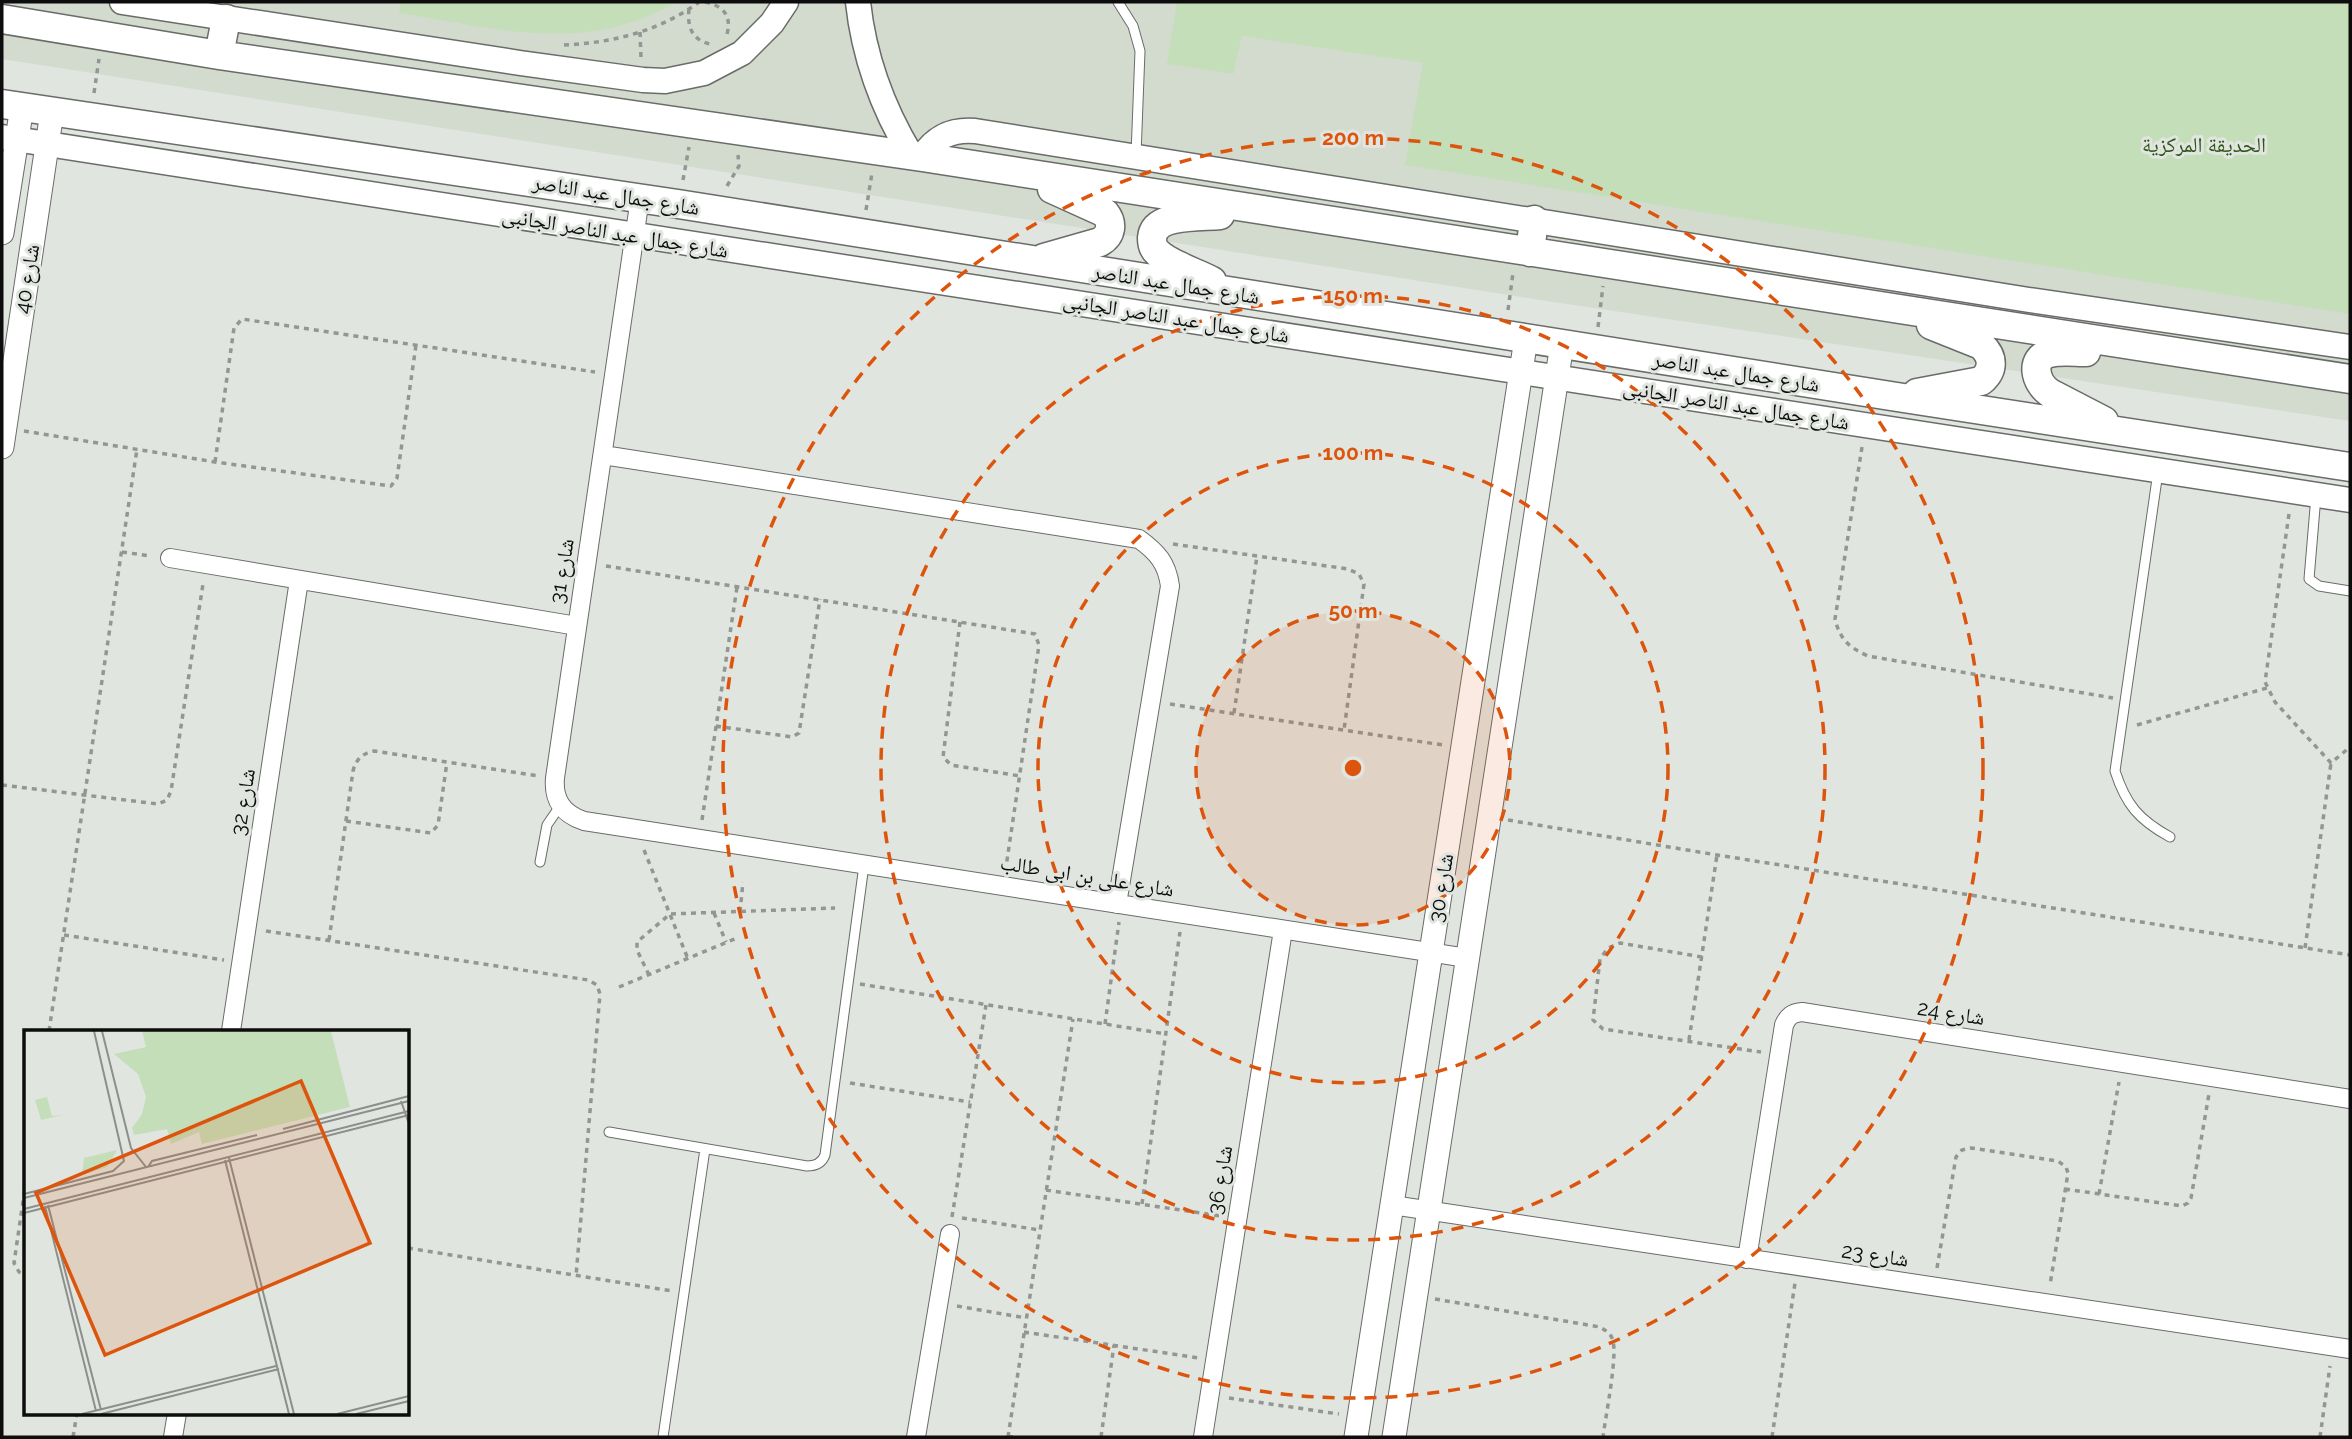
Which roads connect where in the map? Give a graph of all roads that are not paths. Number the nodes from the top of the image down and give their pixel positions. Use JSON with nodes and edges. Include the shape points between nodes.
{"nodes":[{"id":1,"x":122,"y":2,"type":"edge"},
{"id":2,"x":786,"y":2,"type":"edge"},
{"id":3,"x":858,"y":2,"type":"edge"},
{"id":4,"x":1118,"y":2,"type":"edge"},
{"id":5,"x":157,"y":5,"type":"edge"},
{"id":6,"x":227,"y":14,"type":"junction"},
{"id":7,"x":2,"y":19,"type":"edge"},
{"id":8,"x":219,"y":55,"type":"junction"},
{"id":9,"x":12,"y":105,"type":"edge"},
{"id":10,"x":52,"y":112,"type":"junction"},
{"id":11,"x":9,"y":138,"type":"edge"},
{"id":12,"x":47,"y":144,"type":"junction"},
{"id":13,"x":917,"y":156,"type":"junction"},
{"id":14,"x":1136,"y":157,"type":"junction"},
{"id":15,"x":1015,"y":173,"type":"junction"},
{"id":16,"x":640,"y":198,"type":"junction"},
{"id":17,"x":1261,"y":211,"type":"junction"},
{"id":18,"x":1534,"y":220,"type":"junction"},
{"id":19,"x":2,"y":233,"type":"edge"},
{"id":20,"x":635,"y":236,"type":"junction"},
{"id":21,"x":1523,"y":251,"type":"junction"},
{"id":22,"x":1035,"y":261,"type":"junction"},
{"id":23,"x":1236,"y":293,"type":"junction"},
{"id":24,"x":1888,"y":307,"type":"junction"},
{"id":25,"x":1516,"y":337,"type":"junction"},
{"id":26,"x":1562,"y":344,"type":"junction"},
{"id":27,"x":2350,"y":347,"type":"edge"},
{"id":28,"x":2162,"y":350,"type":"junction"},
{"id":29,"x":1521,"y":371,"type":"junction"},
{"id":30,"x":1557,"y":376,"type":"junction"},
{"id":31,"x":2350,"y":380,"type":"edge"},
{"id":32,"x":1897,"y":397,"type":"junction"},
{"id":33,"x":2125,"y":432,"type":"junction"},
{"id":34,"x":3,"y":438,"type":"edge"},
{"id":35,"x":603,"y":455,"type":"junction"},
{"id":36,"x":2350,"y":467,"type":"edge"},
{"id":37,"x":2158,"y":471,"type":"junction"},
{"id":38,"x":2305,"y":493,"type":"junction"},
{"id":39,"x":2350,"y":500,"type":"edge"},
{"id":40,"x":170,"y":558,"type":"road end"},
{"id":41,"x":299,"y":580,"type":"junction"},
{"id":42,"x":2350,"y":591,"type":"edge"},
{"id":43,"x":576,"y":626,"type":"junction"},
{"id":44,"x":560,"y":806,"type":"junction"},
{"id":45,"x":2170,"y":836,"type":"dead end"},
{"id":46,"x":540,"y":862,"type":"dead end"},
{"id":47,"x":864,"y":865,"type":"junction"},
{"id":48,"x":1119,"y":904,"type":"junction"},
{"id":49,"x":1283,"y":930,"type":"junction"},
{"id":50,"x":1432,"y":953,"type":"junction"},
{"id":51,"x":1467,"y":958,"type":"junction"},
{"id":52,"x":231,"y":1030,"type":"edge"},
{"id":53,"x":2350,"y":1099,"type":"edge"},
{"id":54,"x":609,"y":1132,"type":"dead end"},
{"id":55,"x":705,"y":1149,"type":"junction"},
{"id":56,"x":1392,"y":1205,"type":"junction"},
{"id":57,"x":1429,"y":1210,"type":"junction"},
{"id":58,"x":951,"y":1225,"type":"road end"},
{"id":59,"x":1747,"y":1259,"type":"junction"},
{"id":60,"x":2342,"y":1347,"type":"edge"},
{"id":61,"x":177,"y":1414,"type":"edge"},
{"id":62,"x":1358,"y":1427,"type":"edge"},
{"id":63,"x":173,"y":1437,"type":"edge"},
{"id":64,"x":663,"y":1437,"type":"edge"},
{"id":65,"x":916,"y":1437,"type":"edge"},
{"id":66,"x":1203,"y":1437,"type":"edge"},
{"id":67,"x":1394,"y":1437,"type":"edge"}],
"edges":[{"from":1,"to":5,"type":"main road"},
{"from":2,"to":6,"type":"main road","via":[[742,53],[704,73],[665,81],[520,63]]},
{"from":3,"to":13,"type":"main road","via":[[863,41],[878,89],[887,112]]},
{"from":4,"to":14,"type":"lane","via":[[1133,26],[1140,51]]},
{"from":5,"to":6,"type":"main road"},
{"from":6,"to":8,"type":"main road"},
{"from":7,"to":8,"type":"main road"},
{"from":8,"to":13,"type":"main road"},
{"from":9,"to":10,"type":"main road","name":"شارع جمال عبد الناصر"},
{"from":9,"to":11,"type":"street","name":"شارع 40"},
{"from":10,"to":12,"type":"street","name":"شارع 40"},
{"from":10,"to":16,"type":"main road","name":"شارع جمال عبد الناصر"},
{"from":11,"to":12,"type":"main road","name":"شارع جمال عبد الناصر الجانبى"},
{"from":11,"to":19,"type":"street","name":"شارع 40"},
{"from":12,"to":20,"type":"main road","name":"شارع جمال عبد الناصر الجانبى"},
{"from":12,"to":34,"type":"street","name":"شارع 40"},
{"from":13,"to":14,"type":"main road","via":[[943,135],[964,130]]},
{"from":13,"to":15,"type":"main road"},
{"from":14,"to":18,"type":"main road"},
{"from":15,"to":17,"type":"main road"},
{"from":15,"to":22,"type":"main road","via":[[1109,217],[1108,234],[1100,242]]},
{"from":16,"to":20,"type":"street","name":"شارع 31"},
{"from":16,"to":22,"type":"main road","name":"شارع جمال عبد الناصر"},
{"from":17,"to":21,"type":"main road"},
{"from":17,"to":23,"type":"main road","via":[[1167,220],[1153,233],[1154,248],[1161,255]]},
{"from":18,"to":21,"type":"main road"},
{"from":18,"to":27,"type":"main road"},
{"from":20,"to":29,"type":"main road","name":"شارع جمال عبد الناصر الجانبى"},
{"from":20,"to":35,"type":"street","name":"شارع 31"},
{"from":21,"to":24,"type":"main road"},
{"from":22,"to":23,"type":"main road","name":"شارع جمال عبد الناصر"},
{"from":23,"to":25,"type":"main road","name":"شارع جمال عبد الناصر"},
{"from":24,"to":28,"type":"main road"},
{"from":24,"to":32,"type":"main road","via":[[1981,345],[1991,359],[1987,376],[1980,381]]},
{"from":25,"to":26,"type":"main road","name":"شارع جمال عبد الناصر"},
{"from":25,"to":29,"type":"street","name":"شارع 30"},
{"from":26,"to":30,"type":"street","name":"شارع 30"},
{"from":26,"to":32,"type":"main road","name":"شارع جمال عبد الناصر"},
{"from":28,"to":31,"type":"main road"},
{"from":28,"to":33,"type":"main road","via":[[2050,352],[2038,364],[2038,382],[2043,388]]},
{"from":29,"to":30,"type":"main road","name":"شارع جمال عبد الناصر الجانبى"},
{"from":29,"to":50,"type":"street","name":"شارع 30"},
{"from":30,"to":37,"type":"main road","name":"شارع جمال عبد الناصر الجانبى"},
{"from":30,"to":51,"type":"street","name":"شارع 30"},
{"from":32,"to":33,"type":"main road","name":"شارع جمال عبد الناصر"},
{"from":33,"to":36,"type":"main road","name":"شارع جمال عبد الناصر"},
{"from":35,"to":43,"type":"street","name":"شارع 31"},
{"from":35,"to":48,"type":"street","via":[[1139,539],[1162,559],[1170,586]]},
{"from":37,"to":38,"type":"main road","name":"شارع جمال عبد الناصر الجانبى"},
{"from":37,"to":45,"type":"lane","via":[[2115,771],[2134,811]]},
{"from":38,"to":39,"type":"main road","name":"شارع جمال عبد الناصر الجانبى"},
{"from":38,"to":42,"type":"lane","via":[[2309,579],[2319,586]]},
{"from":40,"to":41,"type":"street"},
{"from":41,"to":43,"type":"street"},
{"from":41,"to":52,"type":"street","name":"شارع 32"},
{"from":43,"to":44,"type":"street","name":"شارع 31","via":[[555,778]]},
{"from":44,"to":46,"type":"lane","via":[[547,825]]},
{"from":44,"to":47,"type":"street","name":"شارع على بن ابى طالب","via":[[584,821]]},
{"from":47,"to":48,"type":"street","name":"شارع على بن ابى طالب"},
{"from":47,"to":55,"type":"lane","via":[[825,1155],[819,1164],[807,1166]]},
{"from":48,"to":49,"type":"street","name":"شارع على بن ابى طالب"},
{"from":49,"to":50,"type":"street","name":"شارع على بن ابى طالب"},
{"from":49,"to":66,"type":"street","name":"شارع 36"},
{"from":50,"to":51,"type":"street","name":"شارع على بن ابى طالب"},
{"from":50,"to":56,"type":"street","name":"شارع 30"},
{"from":51,"to":57,"type":"street","name":"شارع 30"},
{"from":53,"to":59,"type":"street","name":"شارع 24","via":[[1802,1012],[1790,1015],[1779,1054]]},
{"from":54,"to":55,"type":"lane"},
{"from":55,"to":64,"type":"lane"},
{"from":56,"to":57,"type":"street","name":"شارع 23"},
{"from":56,"to":62,"type":"street","name":"شارع 30"},
{"from":57,"to":59,"type":"street","name":"شارع 23"},
{"from":57,"to":67,"type":"street","name":"شارع 30"},
{"from":58,"to":65,"type":"street"},
{"from":59,"to":60,"type":"street","name":"شارع 23"},
{"from":61,"to":63,"type":"street"}]}
